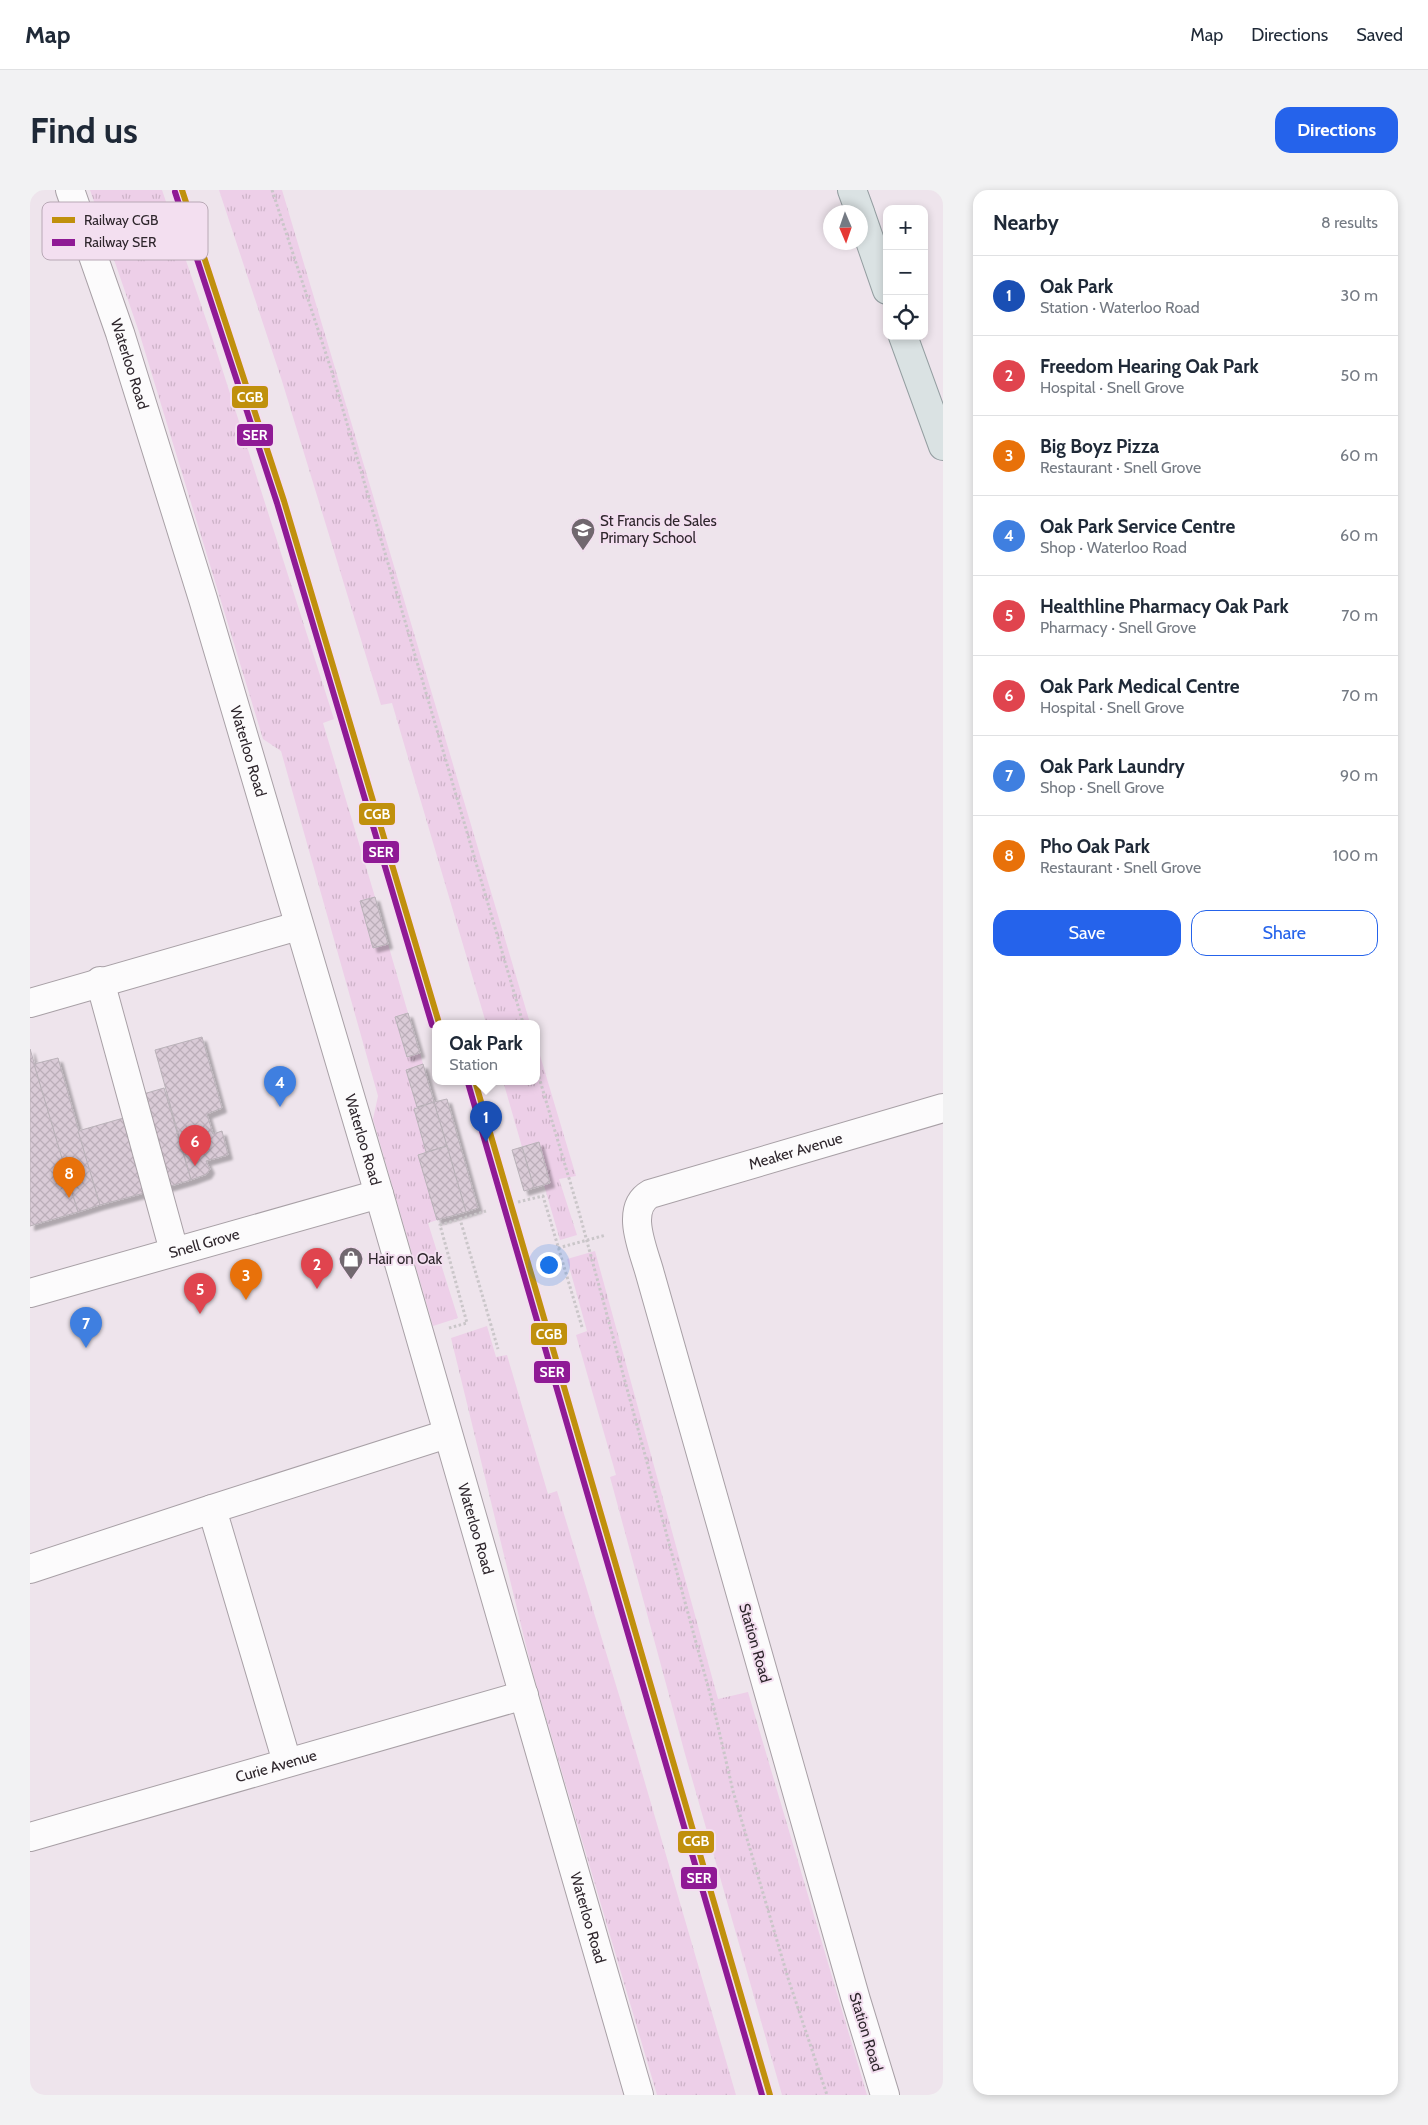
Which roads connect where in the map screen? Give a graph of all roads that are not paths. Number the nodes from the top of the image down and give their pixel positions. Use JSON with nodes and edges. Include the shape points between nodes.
{"nodes":[{"id":1,"x":70,"y":190,"type":"edge"},
{"id":2,"x":852,"y":190,"type":"edge"},
{"id":3,"x":74,"y":202,"type":"edge"},
{"id":4,"x":857,"y":205,"type":"edge"},
{"id":5,"x":868,"y":237,"type":"edge"},
{"id":6,"x":94,"y":260,"type":"edge"},
{"id":7,"x":883,"y":279,"type":"edge"},
{"id":8,"x":904,"y":340,"type":"edge"},
{"id":9,"x":943,"y":446,"type":"edge"},
{"id":10,"x":298,"y":926,"type":"junction"},
{"id":11,"x":100,"y":981,"type":"junction"},
{"id":12,"x":30,"y":1002,"type":"edge"},
{"id":13,"x":943,"y":1108,"type":"edge"},
{"id":14,"x":379,"y":1194,"type":"junction"},
{"id":15,"x":650,"y":1194,"type":"joint"},
{"id":16,"x":174,"y":1251,"type":"junction"},
{"id":17,"x":30,"y":1293,"type":"edge"},
{"id":18,"x":447,"y":1434,"type":"junction"},
{"id":19,"x":212,"y":1509,"type":"junction"},
{"id":20,"x":30,"y":1569,"type":"edge"},
{"id":21,"x":524,"y":1695,"type":"junction"},
{"id":22,"x":287,"y":1762,"type":"junction"},
{"id":23,"x":30,"y":1837,"type":"edge"},
{"id":24,"x":639,"y":2095,"type":"edge"},
{"id":25,"x":885,"y":2095,"type":"edge"}],
"edges":[{"from":1,"to":3,"type":"street","name":"Waterloo Road"},
{"from":2,"to":4,"type":"main road"},
{"from":5,"to":7,"type":"main road"},
{"from":6,"to":10,"type":"street","name":"Waterloo Road","via":[[154,438]]},
{"from":8,"to":9,"type":"main road"},
{"from":10,"to":11,"type":"street"},
{"from":10,"to":14,"type":"street","name":"Waterloo Road"},
{"from":11,"to":12,"type":"street"},
{"from":11,"to":16,"type":"street"},
{"from":13,"to":15,"type":"street","name":"Meaker Avenue"},
{"from":14,"to":16,"type":"street","name":"Snell Grove"},
{"from":14,"to":18,"type":"street","name":"Waterloo Road"},
{"from":15,"to":25,"type":"street","name":"Station Road","via":[[642,1200],[637,1215],[648,1266]]},
{"from":16,"to":17,"type":"street","name":"Snell Grove"},
{"from":18,"to":19,"type":"street"},
{"from":18,"to":21,"type":"street","name":"Waterloo Road"},
{"from":19,"to":20,"type":"street"},
{"from":19,"to":22,"type":"street"},
{"from":21,"to":22,"type":"street","name":"Curie Avenue"},
{"from":21,"to":24,"type":"street","name":"Waterloo Road"},
{"from":22,"to":23,"type":"street","name":"Curie Avenue"}]}
